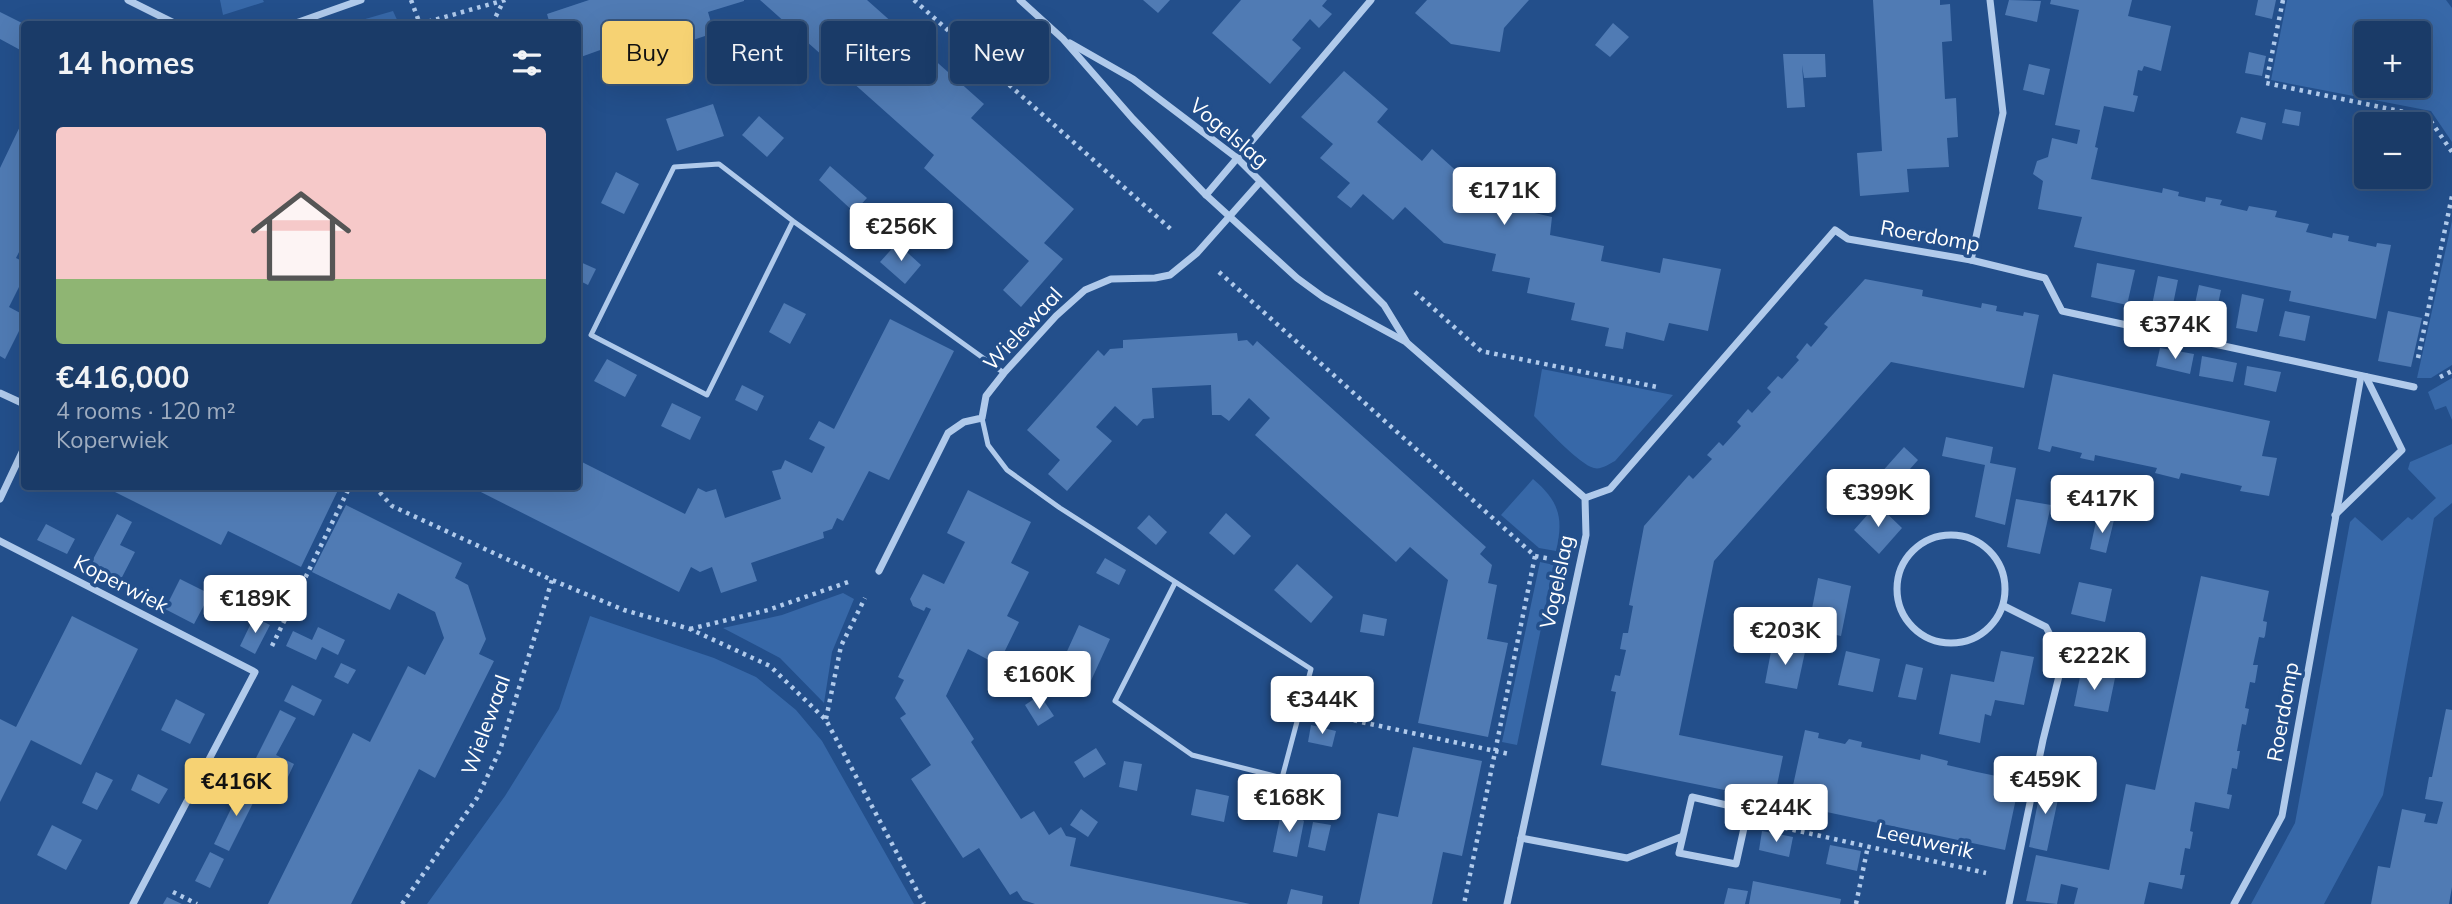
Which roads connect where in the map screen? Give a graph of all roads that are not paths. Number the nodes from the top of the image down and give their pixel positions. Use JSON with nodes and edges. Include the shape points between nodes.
{"nodes":[{"id":1,"x":128,"y":0,"type":"edge"},
{"id":2,"x":361,"y":0,"type":"edge"},
{"id":3,"x":1020,"y":0,"type":"edge"},
{"id":4,"x":1371,"y":0,"type":"edge"},
{"id":5,"x":1990,"y":0,"type":"edge"},
{"id":6,"x":170,"y":21,"type":"edge"},
{"id":7,"x":302,"y":21,"type":"edge"},
{"id":8,"x":1063,"y":39,"type":"junction"},
{"id":9,"x":1237,"y":158,"type":"junction"},
{"id":10,"x":1260,"y":182,"type":"junction"},
{"id":11,"x":1206,"y":195,"type":"junction"},
{"id":12,"x":1230,"y":216,"type":"junction"},
{"id":13,"x":793,"y":221,"type":"junction"},
{"id":14,"x":1971,"y":260,"type":"junction"},
{"id":15,"x":1406,"y":342,"type":"junction"},
{"id":16,"x":1004,"y":373,"type":"junction"},
{"id":17,"x":2364,"y":376,"type":"junction"},
{"id":18,"x":2413,"y":387,"type":"road end"},
{"id":19,"x":0,"y":393,"type":"edge"},
{"id":20,"x":21,"y":403,"type":"edge"},
{"id":21,"x":982,"y":418,"type":"junction"},
{"id":22,"x":21,"y":454,"type":"edge"},
{"id":23,"x":1585,"y":498,"type":"junction"},
{"id":24,"x":0,"y":499,"type":"edge"},
{"id":25,"x":2335,"y":515,"type":"junction"},
{"id":26,"x":0,"y":541,"type":"edge"},
{"id":27,"x":878,"y":570,"type":"road end"},
{"id":28,"x":1175,"y":583,"type":"junction"},
{"id":29,"x":2004,"y":606,"type":"junction"},
{"id":30,"x":1683,"y":836,"type":"junction"},
{"id":31,"x":1521,"y":838,"type":"junction"},
{"id":32,"x":133,"y":904,"type":"edge"},
{"id":33,"x":1507,"y":904,"type":"edge"},
{"id":34,"x":2009,"y":904,"type":"edge"},
{"id":35,"x":2234,"y":904,"type":"edge"}],
"edges":[{"from":1,"to":6,"type":"street"},
{"from":2,"to":7,"type":"street"},
{"from":3,"to":8,"type":"street","name":"Vogelslag"},
{"from":4,"to":9,"type":"street"},
{"from":5,"to":14,"type":"street","via":[[2003,113]]},
{"from":8,"to":9,"type":"street","name":"Vogelslag","via":[[1133,79]]},
{"from":8,"to":11,"type":"street","name":"Vogelslag"},
{"from":9,"to":10,"type":"street","name":"Vogelslag"},
{"from":9,"to":11,"type":"street"},
{"from":10,"to":12,"type":"street","name":"Wielewaal"},
{"from":10,"to":15,"type":"street","name":"Vogelslag","via":[[1384,305]]},
{"from":11,"to":12,"type":"street","name":"Vogelslag"},
{"from":12,"to":15,"type":"street","name":"Vogelslag","via":[[1323,297]]},
{"from":12,"to":16,"type":"street","name":"Wielewaal","via":[[1170,275],[1111,279],[1085,290]]},
{"from":13,"to":13,"type":"lane","via":[[719,164],[674,167],[591,335],[707,395]]},
{"from":13,"to":16,"type":"lane"},
{"from":14,"to":17,"type":"street","name":"Roerdomp","via":[[2046,278],[2062,311]]},
{"from":14,"to":23,"type":"street","name":"Roerdomp","via":[[1848,239],[1835,230],[1610,489]]},
{"from":15,"to":23,"type":"street","name":"Vogelslag"},
{"from":16,"to":21,"type":"street","name":"Wielewaal","via":[[986,396]]},
{"from":17,"to":18,"type":"street","name":"Roerdomp"},
{"from":17,"to":25,"type":"street","name":"Roerdomp"},
{"from":17,"to":25,"type":"street","via":[[2402,450]]},
{"from":19,"to":20,"type":"street"},
{"from":21,"to":27,"type":"street","via":[[964,422],[948,433]]},
{"from":21,"to":28,"type":"lane","via":[[988,445],[1007,470]]},
{"from":22,"to":24,"type":"street"},
{"from":23,"to":31,"type":"street","name":"Vogelslag","via":[[1586,535]]},
{"from":25,"to":35,"type":"street","name":"Roerdomp","via":[[2282,816]]},
{"from":26,"to":32,"type":"street","name":"Koperwiek","via":[[255,672]]},
{"from":28,"to":28,"type":"lane","via":[[1311,669],[1282,778],[1192,755],[1115,701]]},
{"from":29,"to":29,"type":"street","via":[[1986,631],[1959,643],[1933,641],[1912,628],[1901,611],[1896,592],[1899,572],[1913,549],[1948,534],[1978,540],[2000,562],[2006,583]]},
{"from":29,"to":34,"type":"street","via":[[2046,627],[2063,660]]},
{"from":30,"to":30,"type":"street","via":[[1692,797],[1748,810],[1736,864],[1679,853]]},
{"from":30,"to":31,"type":"street","via":[[1627,858]]},
{"from":31,"to":33,"type":"street","name":"Vogelslag"}]}
